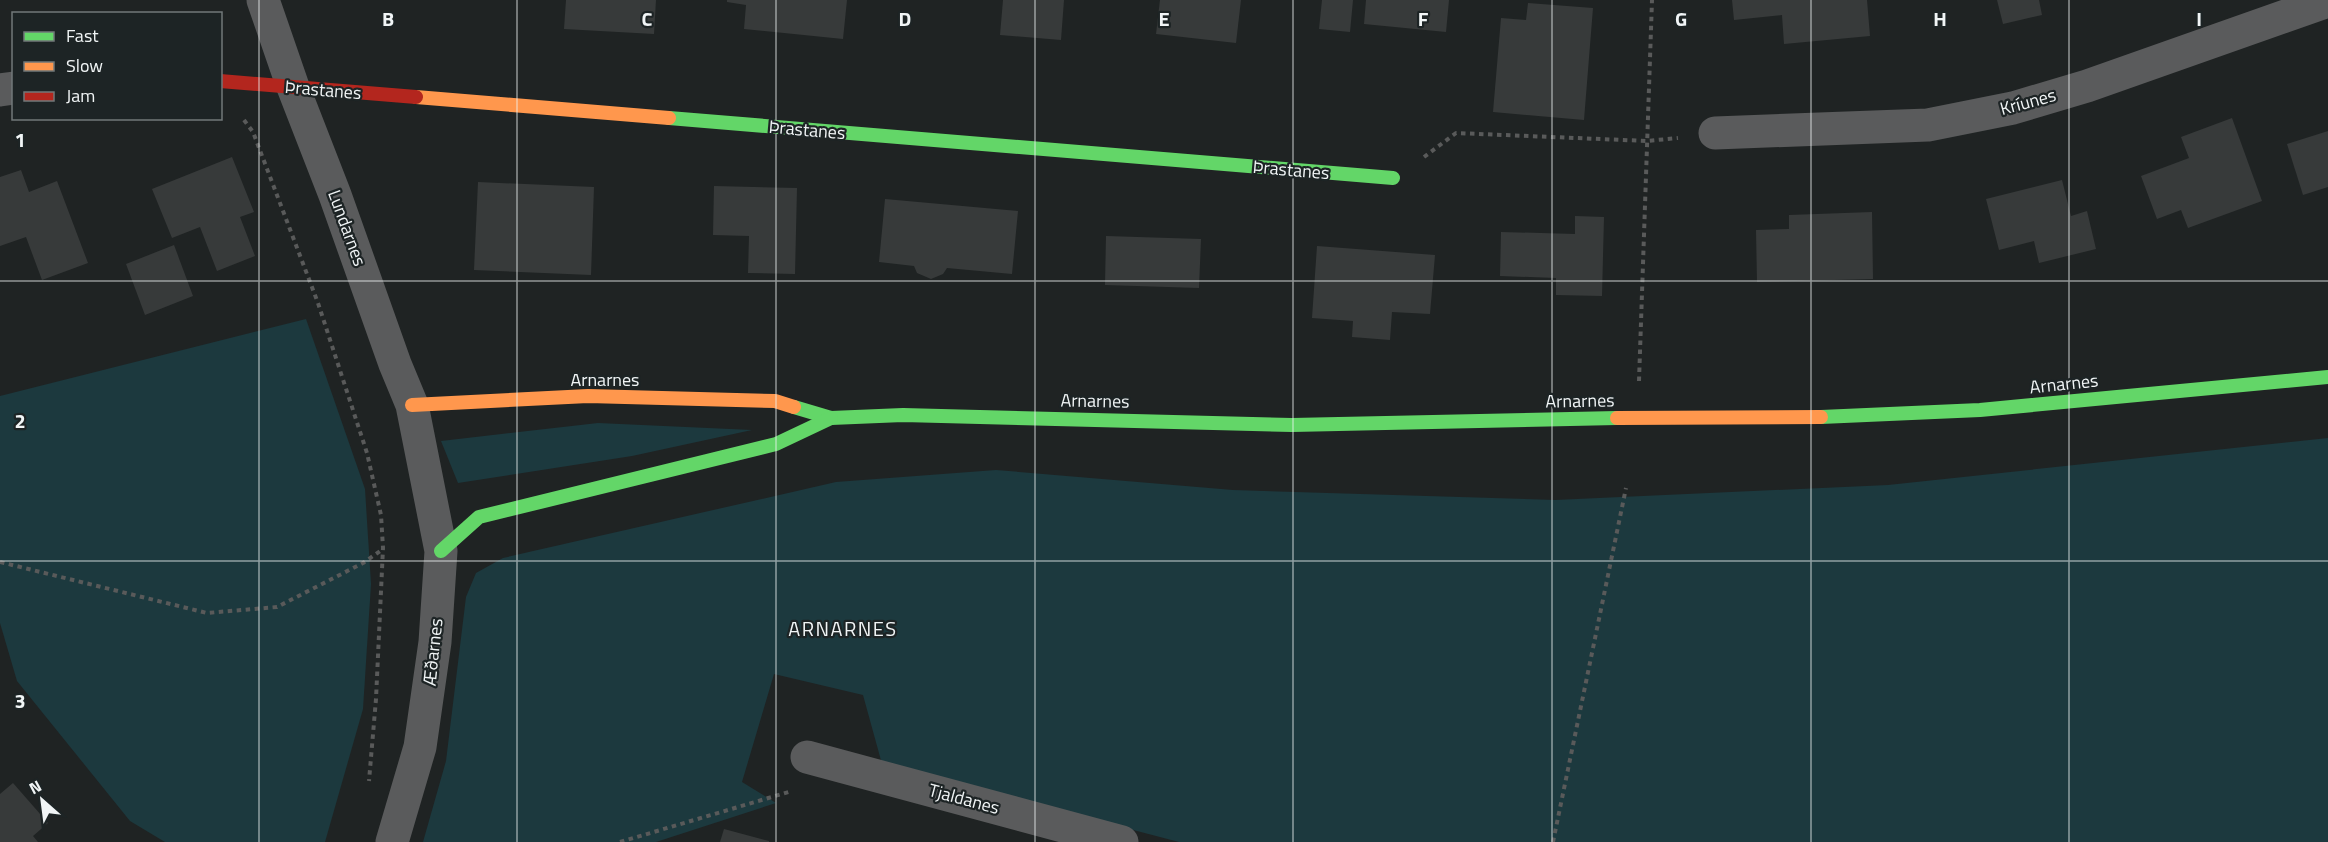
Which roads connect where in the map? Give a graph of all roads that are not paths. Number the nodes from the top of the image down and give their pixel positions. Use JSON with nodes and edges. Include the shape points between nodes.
{"nodes":[{"id":1,"x":263,"y":0,"type":"edge"},
{"id":2,"x":2328,"y":2,"type":"edge"},
{"id":3,"x":222,"y":81,"type":"edge"},
{"id":4,"x":293,"y":87,"type":"junction"},
{"id":5,"x":1714,"y":133,"type":"road end"},
{"id":6,"x":1394,"y":178,"type":"road end"},
{"id":7,"x":2328,"y":376,"type":"edge"},
{"id":8,"x":412,"y":405,"type":"junction"},
{"id":9,"x":831,"y":418,"type":"junction"},
{"id":10,"x":423,"y":459,"type":"joint"},
{"id":11,"x":441,"y":551,"type":"junction"},
{"id":12,"x":804,"y":772,"type":"road end"},
{"id":13,"x":392,"y":842,"type":"edge"},
{"id":14,"x":1122,"y":842,"type":"edge"}],
"edges":[{"from":1,"to":4,"type":"street","name":"Lundarnes"},
{"from":2,"to":5,"type":"street","name":"Kríunes","via":[[2013,108],[1928,125]]},
{"from":3,"to":4,"type":"street","name":"Þrastanes"},
{"from":4,"to":6,"type":"street","name":"Þrastanes"},
{"from":4,"to":8,"type":"street","name":"Lundarnes"},
{"from":7,"to":9,"type":"street","name":"Arnarnes","via":[[1980,410],[1856,417],[1292,425],[914,415]]},
{"from":8,"to":9,"type":"street","name":"Arnarnes","via":[[588,396],[775,401]]},
{"from":8,"to":10,"type":"street","name":"Lundarnes"},
{"from":9,"to":11,"type":"street","name":"Arnarnes","via":[[776,444],[479,517]]},
{"from":10,"to":11,"type":"street","name":"Æðarnes"},
{"from":11,"to":13,"type":"street","name":"Æðarnes","via":[[435,642],[420,747]]},
{"from":12,"to":14,"type":"street","name":"Tjaldanes"}]}
